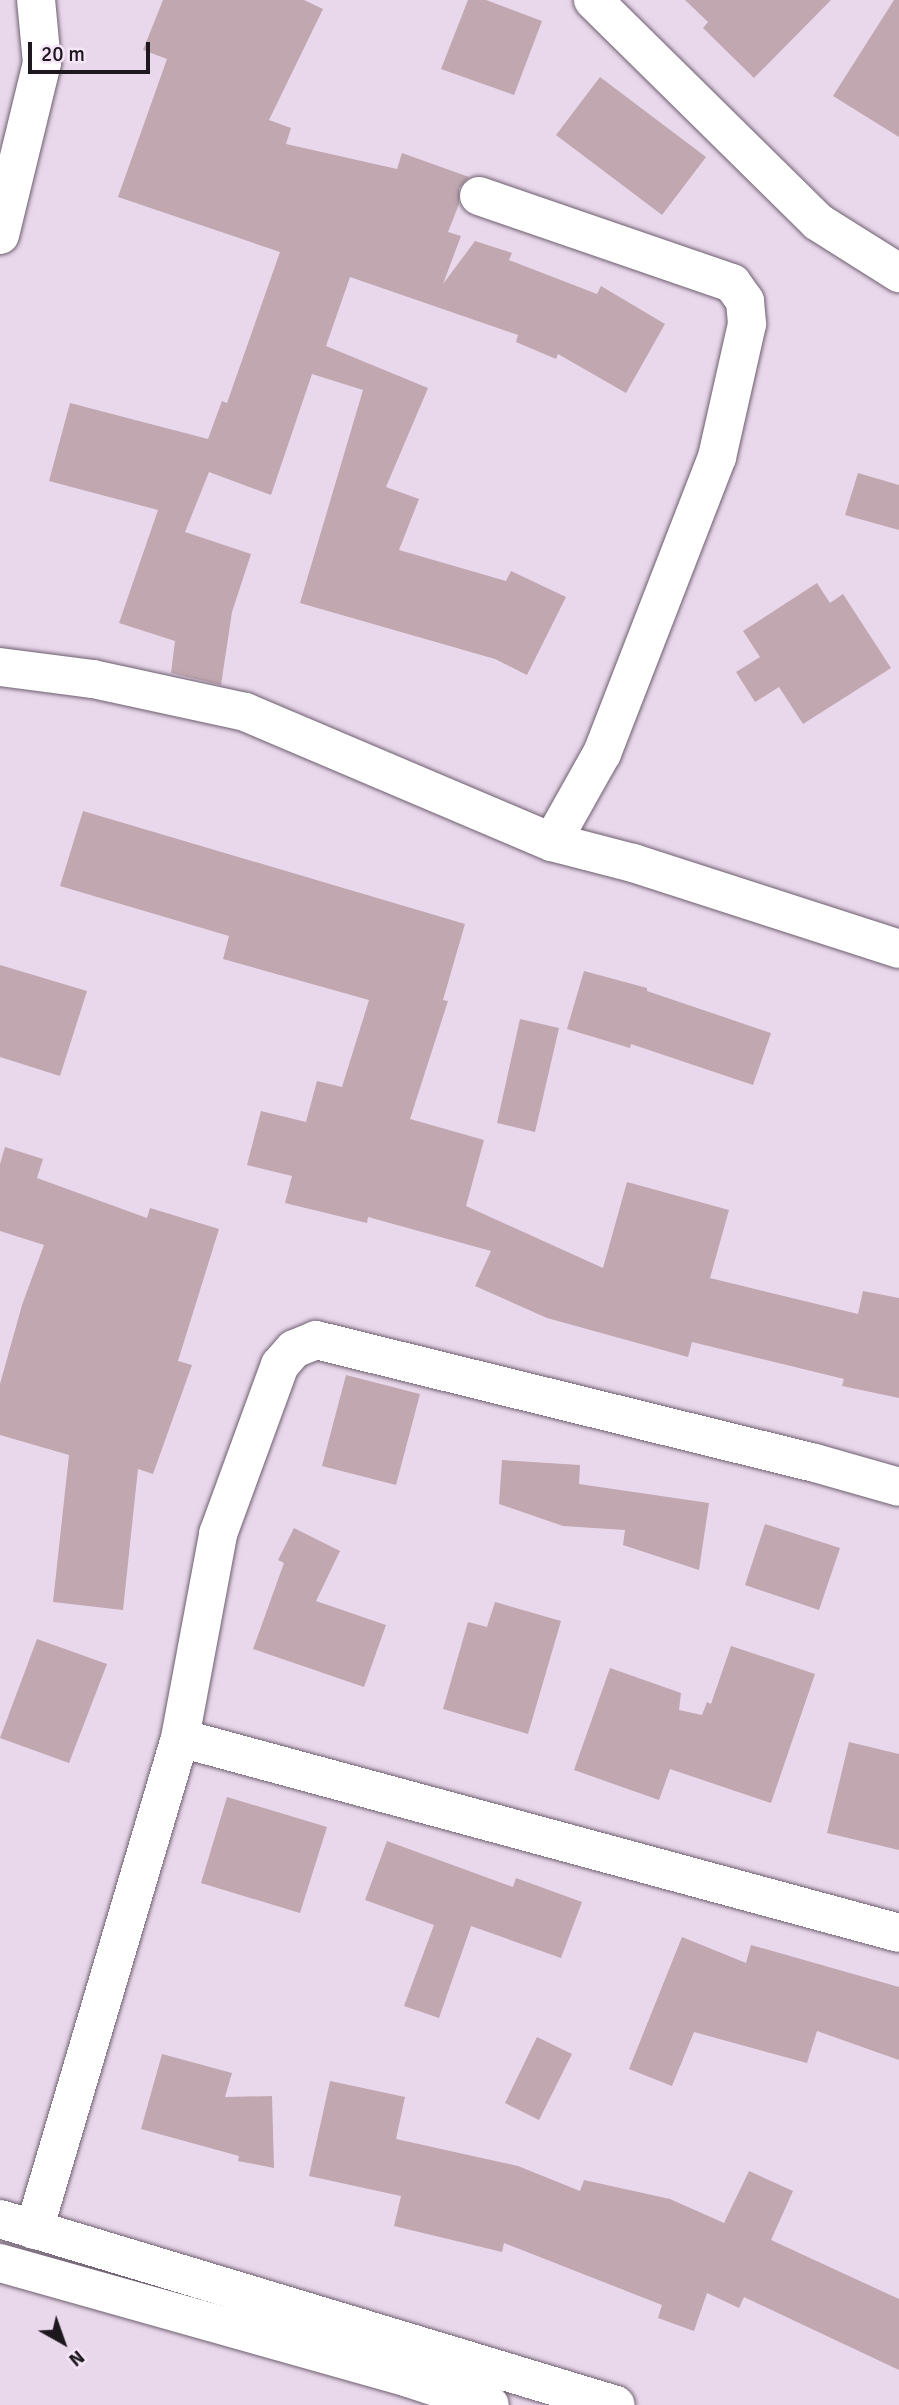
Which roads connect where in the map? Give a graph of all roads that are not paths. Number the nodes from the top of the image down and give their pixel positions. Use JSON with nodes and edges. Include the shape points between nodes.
{"nodes":[{"id":1,"x":36,"y":0,"type":"edge"},
{"id":2,"x":593,"y":0,"type":"edge"},
{"id":3,"x":479,"y":196,"type":"dead end"},
{"id":4,"x":0,"y":235,"type":"edge"},
{"id":5,"x":899,"y":273,"type":"edge"},
{"id":6,"x":0,"y":667,"type":"edge"},
{"id":7,"x":552,"y":842,"type":"junction"},
{"id":8,"x":899,"y":949,"type":"edge"},
{"id":9,"x":899,"y":1487,"type":"edge"},
{"id":10,"x":180,"y":1738,"type":"junction"},
{"id":11,"x":899,"y":1933,"type":"edge"},
{"id":12,"x":17,"y":2225,"type":"edge"},
{"id":13,"x":0,"y":2263,"type":"edge"},
{"id":14,"x":490,"y":2405,"type":"edge"},
{"id":15,"x":616,"y":2405,"type":"edge"}],
"edges":[{"from":1,"to":4,"type":"street","via":[[42,63]]},
{"from":2,"to":5,"type":"street","via":[[818,222]]},
{"from":3,"to":7,"type":"street","via":[[732,283],[745,301],[747,324],[717,457],[602,752]]},
{"from":6,"to":7,"type":"street","via":[[93,679],[244,712]]},
{"from":7,"to":8,"type":"street","via":[[633,863]]},
{"from":9,"to":10,"type":"street","via":[[316,1340],[294,1349],[280,1365],[218,1534]]},
{"from":10,"to":11,"type":"street"},
{"from":10,"to":12,"type":"street"},
{"from":12,"to":15,"type":"street"},
{"from":13,"to":14,"type":"street"}]}
